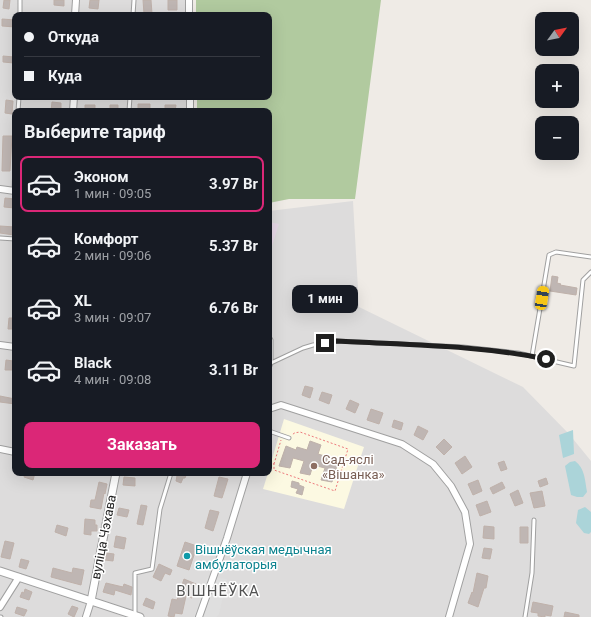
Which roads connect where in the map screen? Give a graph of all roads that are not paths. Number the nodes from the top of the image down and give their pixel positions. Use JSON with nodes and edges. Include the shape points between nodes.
{"nodes":[{"id":1,"x":20,"y":0,"type":"edge"},
{"id":2,"x":76,"y":0,"type":"edge"},
{"id":3,"x":134,"y":0,"type":"edge"},
{"id":4,"x":188,"y":0,"type":"edge"},
{"id":5,"x":20,"y":12,"type":"edge"},
{"id":6,"x":75,"y":12,"type":"edge"},
{"id":7,"x":133,"y":12,"type":"edge"},
{"id":8,"x":189,"y":12,"type":"edge"},
{"id":9,"x":0,"y":189,"type":"edge"},
{"id":10,"x":12,"y":191,"type":"edge"},
{"id":11,"x":0,"y":238,"type":"edge"},
{"id":12,"x":12,"y":239,"type":"edge"},
{"id":13,"x":591,"y":257,"type":"edge"},
{"id":14,"x":591,"y":272,"type":"edge"},
{"id":15,"x":0,"y":345,"type":"edge"},
{"id":16,"x":12,"y":347,"type":"edge"},
{"id":17,"x":532,"y":356,"type":"junction"},
{"id":18,"x":272,"y":363,"type":"edge"},
{"id":19,"x":272,"y":408,"type":"edge"},
{"id":20,"x":272,"y":432,"type":"edge"},
{"id":21,"x":289,"y":438,"type":"road end"},
{"id":22,"x":0,"y":449,"type":"edge"},
{"id":23,"x":12,"y":451,"type":"edge"},
{"id":24,"x":115,"y":476,"type":"edge"},
{"id":25,"x":170,"y":476,"type":"edge"},
{"id":26,"x":246,"y":476,"type":"edge"},
{"id":27,"x":534,"y":520,"type":"dead end"},
{"id":28,"x":0,"y":571,"type":"edge"},
{"id":29,"x":18,"y":577,"type":"junction"},
{"id":30,"x":91,"y":601,"type":"junction"},
{"id":31,"x":0,"y":606,"type":"edge"},
{"id":32,"x":137,"y":616,"type":"edge"},
{"id":33,"x":86,"y":617,"type":"edge"},
{"id":34,"x":199,"y":617,"type":"edge"},
{"id":35,"x":449,"y":617,"type":"edge"},
{"id":36,"x":525,"y":617,"type":"edge"}],
"edges":[{"from":1,"to":5,"type":"lane"},
{"from":2,"to":6,"type":"street"},
{"from":3,"to":7,"type":"lane"},
{"from":4,"to":8,"type":"street"},
{"from":9,"to":10,"type":"street"},
{"from":11,"to":12,"type":"lane"},
{"from":13,"to":17,"type":"lane","via":[[556,252],[549,255]]},
{"from":14,"to":17,"type":"lane","via":[[584,280],[574,366]]},
{"from":15,"to":16,"type":"street"},
{"from":17,"to":18,"type":"lane","via":[[463,347],[337,341],[303,348]]},
{"from":19,"to":35,"type":"street","via":[[281,405],[402,444],[433,464],[451,486],[465,512],[470,544]]},
{"from":20,"to":21,"type":"lane"},
{"from":22,"to":23,"type":"street"},
{"from":24,"to":30,"type":"street","name":"вуліца Чэхава"},
{"from":25,"to":32,"type":"lane","via":[[160,509],[152,569],[135,573]]},
{"from":26,"to":34,"type":"street"},
{"from":27,"to":36,"type":"lane","via":[[532,573]]},
{"from":28,"to":29,"type":"street"},
{"from":29,"to":30,"type":"street"},
{"from":29,"to":31,"type":"street"},
{"from":30,"to":32,"type":"street"},
{"from":30,"to":33,"type":"street"}]}
